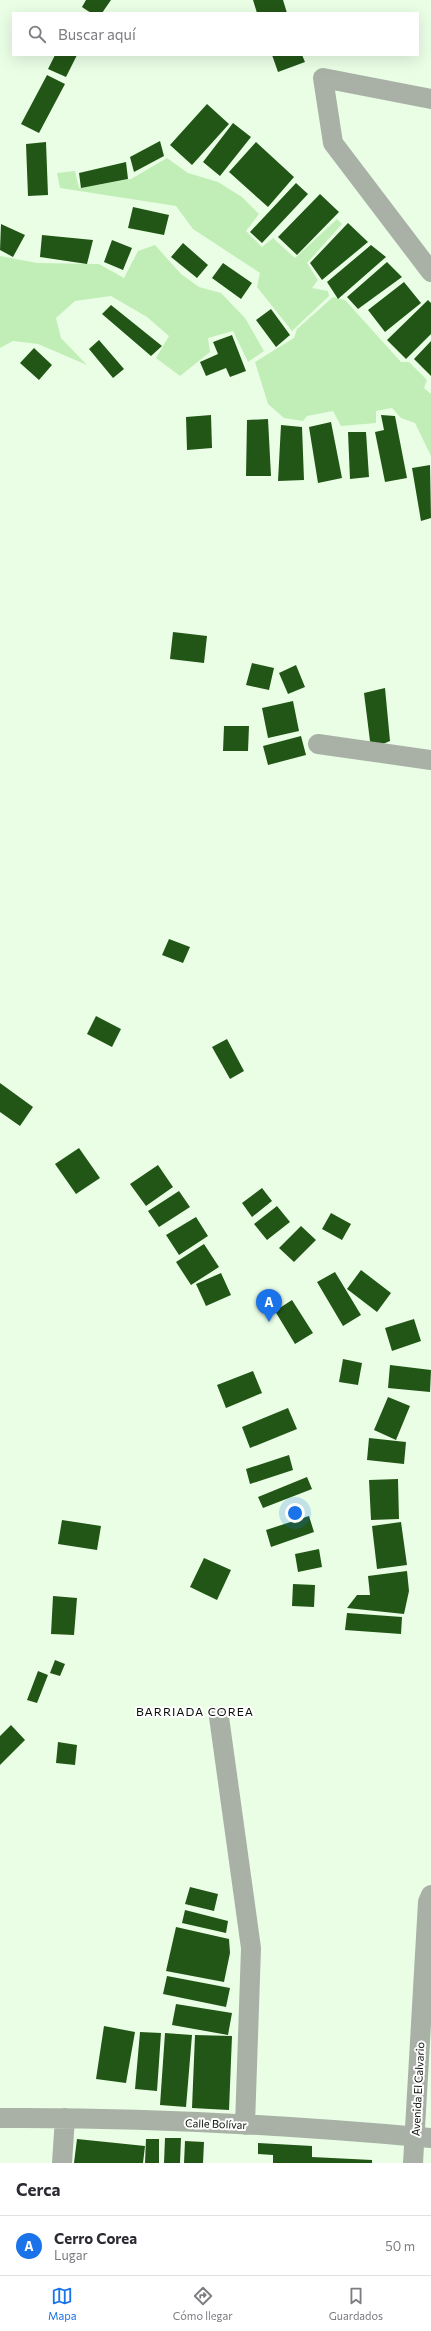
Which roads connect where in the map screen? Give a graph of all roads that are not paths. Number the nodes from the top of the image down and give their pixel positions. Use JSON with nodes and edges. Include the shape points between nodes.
{"nodes":[{"id":1,"x":431,"y":99,"type":"edge"},
{"id":2,"x":431,"y":272,"type":"edge"},
{"id":3,"x":318,"y":744,"type":"dead end"},
{"id":4,"x":431,"y":760,"type":"edge"},
{"id":5,"x":219,"y":1717,"type":"dead end"},
{"id":6,"x":431,"y":1895,"type":"edge"},
{"id":7,"x":0,"y":2118,"type":"edge"},
{"id":8,"x":65,"y":2118,"type":"junction"},
{"id":9,"x":245,"y":2125,"type":"junction"},
{"id":10,"x":423,"y":2137,"type":"edge"},
{"id":11,"x":62,"y":2163,"type":"edge"},
{"id":12,"x":413,"y":2163,"type":"edge"}],
"edges":[{"from":1,"to":2,"type":"street","via":[[323,78],[333,143]]},
{"from":3,"to":4,"type":"street"},
{"from":5,"to":9,"type":"street","via":[[251,1948]]},
{"from":6,"to":10,"type":"street","name":"Avenida El Calvario","via":[[428,1902]]},
{"from":7,"to":8,"type":"street","name":"Calle Bolívar"},
{"from":8,"to":9,"type":"street","name":"Calle Bolívar"},
{"from":8,"to":11,"type":"street"},
{"from":9,"to":10,"type":"street","name":"Calle Bolívar"},
{"from":10,"to":12,"type":"street","name":"Avenida El Calvario"}]}
